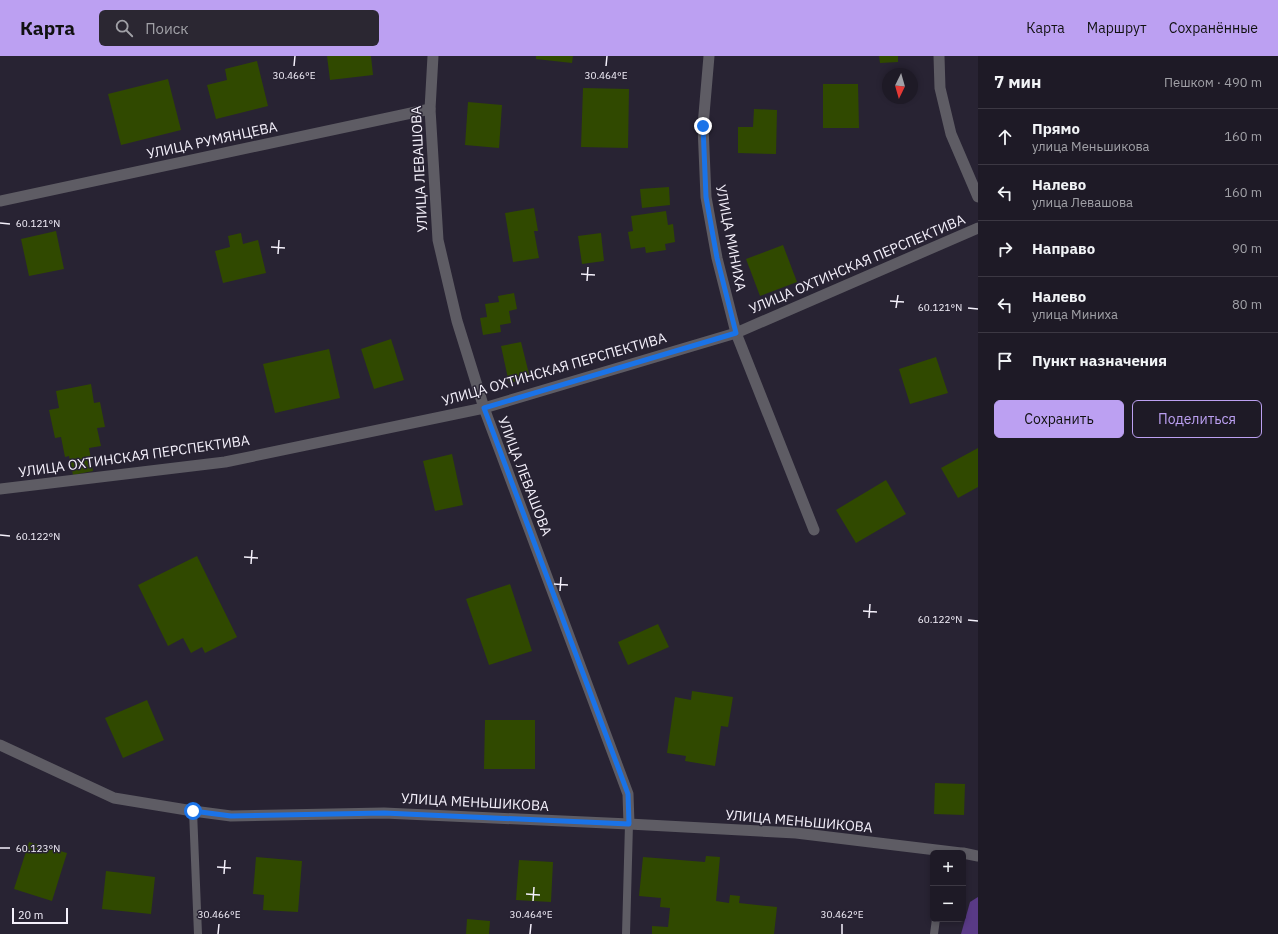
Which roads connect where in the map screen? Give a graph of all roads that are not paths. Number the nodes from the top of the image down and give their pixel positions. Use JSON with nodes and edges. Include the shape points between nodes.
{"nodes":[{"id":1,"x":433,"y":56,"type":"edge"},
{"id":2,"x":709,"y":56,"type":"edge"},
{"id":3,"x":939,"y":56,"type":"edge"},
{"id":4,"x":430,"y":109,"type":"junction"},
{"id":5,"x":978,"y":197,"type":"edge"},
{"id":6,"x":0,"y":201,"type":"edge"},
{"id":7,"x":978,"y":228,"type":"edge"},
{"id":8,"x":736,"y":333,"type":"junction"},
{"id":9,"x":484,"y":408,"type":"junction"},
{"id":10,"x":0,"y":489,"type":"edge"},
{"id":11,"x":814,"y":530,"type":"dead end"},
{"id":12,"x":0,"y":745,"type":"edge"},
{"id":13,"x":193,"y":811,"type":"junction"},
{"id":14,"x":629,"y":824,"type":"junction"},
{"id":15,"x":930,"y":850,"type":"edge"},
{"id":16,"x":966,"y":854,"type":"edge"},
{"id":17,"x":978,"y":856,"type":"edge"},
{"id":18,"x":936,"y":922,"type":"edge"},
{"id":19,"x":198,"y":934,"type":"edge"},
{"id":20,"x":626,"y":934,"type":"edge"},
{"id":21,"x":934,"y":934,"type":"edge"}],
"edges":[{"from":1,"to":4,"type":"street","name":"УЛИЦА ЛЕВАШОВА"},
{"from":2,"to":8,"type":"street","name":"УЛИЦА МИНИХА","via":[[703,126],[706,197],[717,258]]},
{"from":3,"to":5,"type":"street","via":[[940,88],[951,134]]},
{"from":4,"to":6,"type":"street","name":"УЛИЦА РУМЯНЦЕВА"},
{"from":4,"to":9,"type":"street","name":"УЛИЦА ЛЕВАШОВА","via":[[438,240],[457,321]]},
{"from":7,"to":8,"type":"street","name":"УЛИЦА ОХТИНСКАЯ ПЕРСПЕКТИВА"},
{"from":8,"to":9,"type":"street","name":"УЛИЦА ОХТИНСКАЯ ПЕРСПЕКТИВА"},
{"from":8,"to":11,"type":"street","name":"УЛИЦА МИНИХА"},
{"from":9,"to":10,"type":"street","name":"УЛИЦА ОХТИНСКАЯ ПЕРСПЕКТИВА","via":[[225,462]]},
{"from":9,"to":14,"type":"street","name":"УЛИЦА ЛЕВАШОВА","via":[[628,794]]},
{"from":12,"to":13,"type":"street","name":"УЛИЦА МЕНЬШИКОВА","via":[[114,798]]},
{"from":13,"to":14,"type":"street","name":"УЛИЦА МЕНЬШИКОВА","via":[[231,816],[384,813]]},
{"from":13,"to":19,"type":"lane"},
{"from":14,"to":15,"type":"street","name":"УЛИЦА МЕНЬШИКОВА","via":[[796,833]]},
{"from":14,"to":20,"type":"lane"},
{"from":16,"to":17,"type":"street","name":"УЛИЦА МЕНЬШИКОВА"},
{"from":18,"to":21,"type":"lane"}]}
